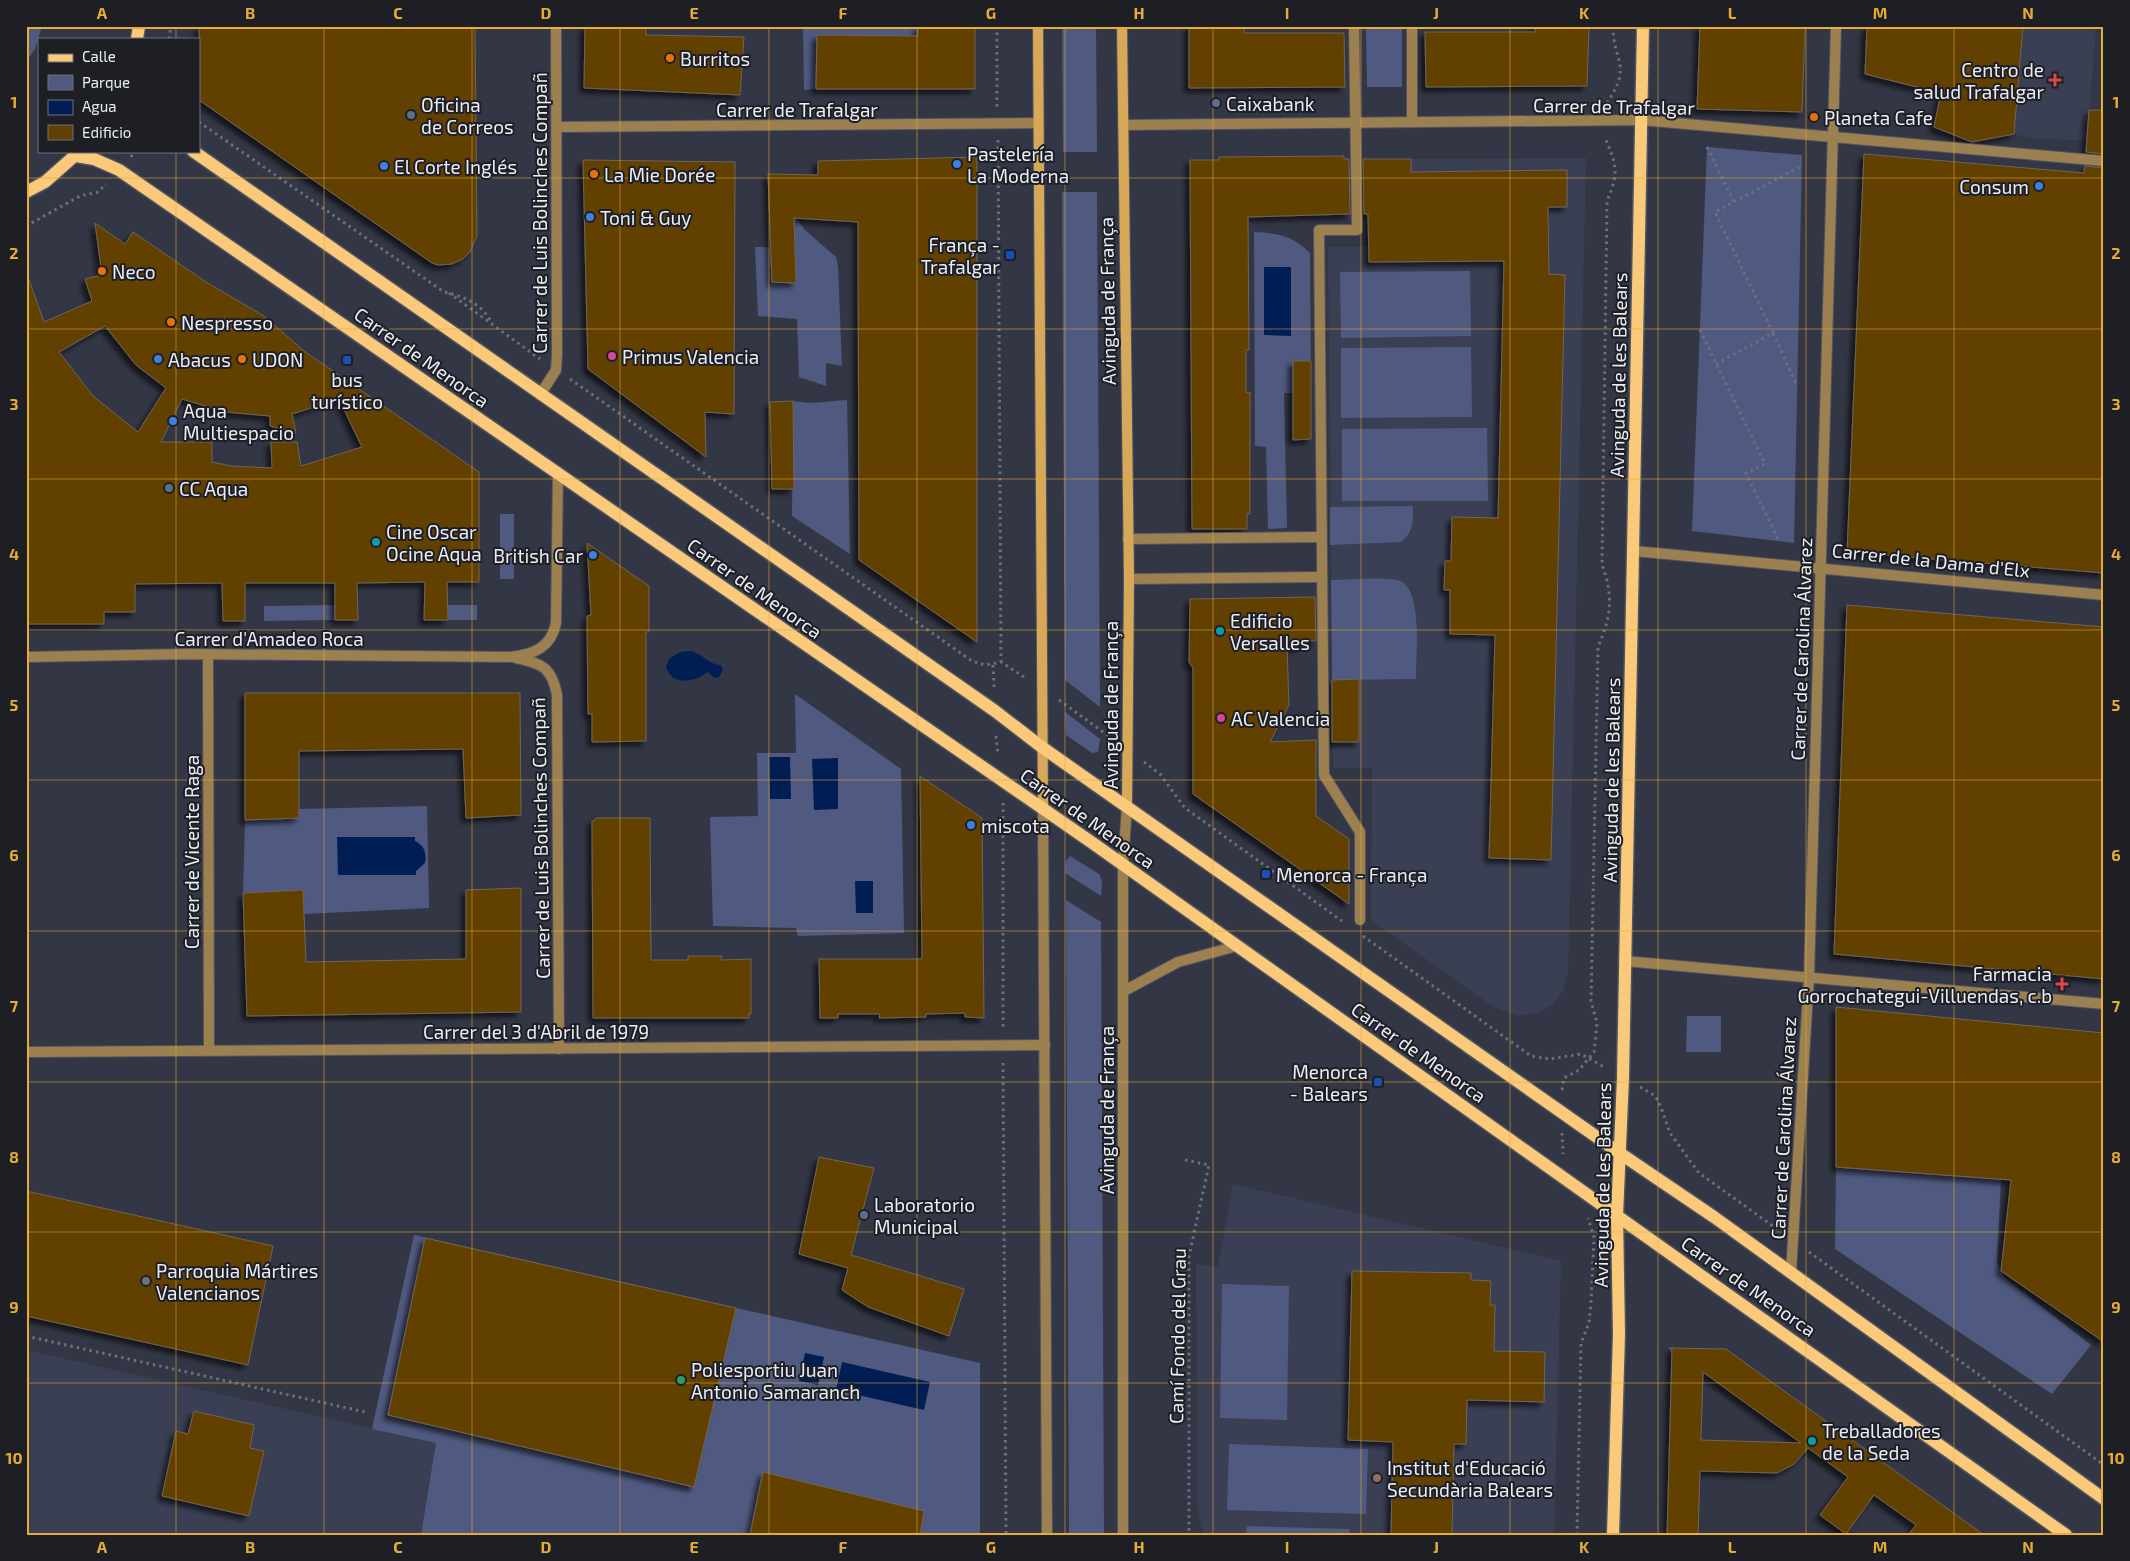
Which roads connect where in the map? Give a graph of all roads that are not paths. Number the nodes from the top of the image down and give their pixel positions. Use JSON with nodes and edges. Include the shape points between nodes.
{"nodes":[{"id":1,"x":556,"y":26,"type":"edge"},
{"id":2,"x":1038,"y":26,"type":"edge"},
{"id":3,"x":1122,"y":26,"type":"edge"},
{"id":4,"x":1354,"y":26,"type":"edge"},
{"id":5,"x":1412,"y":26,"type":"edge"},
{"id":6,"x":1643,"y":26,"type":"edge"},
{"id":7,"x":1836,"y":26,"type":"edge"},
{"id":8,"x":1641,"y":120,"type":"junction"},
{"id":9,"x":1412,"y":122,"type":"junction"},
{"id":10,"x":1038,"y":123,"type":"junction"},
{"id":11,"x":1356,"y":123,"type":"junction"},
{"id":12,"x":1123,"y":125,"type":"junction"},
{"id":13,"x":557,"y":127,"type":"junction"},
{"id":14,"x":1834,"y":138,"type":"junction"},
{"id":15,"x":194,"y":152,"type":"edge"},
{"id":16,"x":78,"y":154,"type":"edge"},
{"id":17,"x":2104,"y":161,"type":"edge"},
{"id":18,"x":26,"y":192,"type":"edge"},
{"id":19,"x":540,"y":395,"type":"junction"},
{"id":20,"x":558,"y":473,"type":"junction"},
{"id":21,"x":1128,"y":538,"type":"junction"},
{"id":22,"x":1321,"y":538,"type":"junction"},
{"id":23,"x":1634,"y":551,"type":"junction"},
{"id":24,"x":1821,"y":567,"type":"junction"},
{"id":25,"x":1321,"y":577,"type":"junction"},
{"id":26,"x":1129,"y":579,"type":"junction"},
{"id":27,"x":2104,"y":594,"type":"edge"},
{"id":28,"x":208,"y":655,"type":"junction"},
{"id":29,"x":26,"y":657,"type":"edge"},
{"id":30,"x":510,"y":657,"type":"junction"},
{"id":31,"x":1043,"y":748,"type":"junction"},
{"id":32,"x":1127,"y":805,"type":"junction"},
{"id":33,"x":1043,"y":810,"type":"junction"},
{"id":34,"x":1123,"y":865,"type":"junction"},
{"id":35,"x":1360,"y":920,"type":"dead end"},
{"id":36,"x":1237,"y":946,"type":"junction"},
{"id":37,"x":1625,"y":961,"type":"junction"},
{"id":38,"x":1809,"y":977,"type":"junction"},
{"id":39,"x":1124,"y":991,"type":"junction"},
{"id":40,"x":2104,"y":1004,"type":"edge"},
{"id":41,"x":1045,"y":1045,"type":"junction"},
{"id":42,"x":559,"y":1049,"type":"junction"},
{"id":43,"x":209,"y":1050,"type":"junction"},
{"id":44,"x":26,"y":1052,"type":"edge"},
{"id":45,"x":1620,"y":1154,"type":"junction"},
{"id":46,"x":1617,"y":1215,"type":"junction"},
{"id":47,"x":1791,"y":1273,"type":"junction"},
{"id":48,"x":2104,"y":1499,"type":"edge"},
{"id":49,"x":1047,"y":1535,"type":"edge"},
{"id":50,"x":1123,"y":1535,"type":"edge"},
{"id":51,"x":1613,"y":1535,"type":"edge"},
{"id":52,"x":2066,"y":1535,"type":"edge"}],
"edges":[{"from":1,"to":13,"type":"street","name":"Carrer de Luis Bolinches Compañ"},
{"from":2,"to":10,"type":"main road"},
{"from":3,"to":12,"type":"main road","name":"Avinguda de França"},
{"from":4,"to":11,"type":"street"},
{"from":5,"to":9,"type":"street"},
{"from":6,"to":8,"type":"main road","name":"Avinguda de les Balears"},
{"from":7,"to":14,"type":"street","name":"Carrer de Carolina Álvarez"},
{"from":8,"to":9,"type":"street","name":"Carrer de Trafalgar"},
{"from":8,"to":14,"type":"street","name":"Carrer de Trafalgar"},
{"from":8,"to":23,"type":"main road","name":"Avinguda de les Balears"},
{"from":9,"to":11,"type":"street","name":"Carrer de Trafalgar"},
{"from":10,"to":13,"type":"street","name":"Carrer de Trafalgar"},
{"from":10,"to":31,"type":"main road"},
{"from":11,"to":12,"type":"street","name":"Carrer de Trafalgar"},
{"from":11,"to":22,"type":"street","via":[[1357,230],[1319,230]]},
{"from":12,"to":21,"type":"main road","name":"Avinguda de França"},
{"from":13,"to":19,"type":"street","name":"Carrer de Luis Bolinches Compañ","via":[[557,355],[556,370]]},
{"from":14,"to":17,"type":"street","name":"Carrer de Trafalgar"},
{"from":14,"to":24,"type":"street","name":"Carrer de Carolina Álvarez"},
{"from":15,"to":19,"type":"main road","name":"Carrer de Menorca"},
{"from":16,"to":18,"type":"main road","via":[[45,182]]},
{"from":16,"to":20,"type":"main road","name":"Carrer de Menorca","via":[[119,170]]},
{"from":19,"to":31,"type":"main road","name":"Carrer de Menorca","via":[[995,711]]},
{"from":20,"to":30,"type":"street","via":[[556,623],[553,635],[539,649]]},
{"from":20,"to":33,"type":"main road","name":"Carrer de Menorca"},
{"from":21,"to":22,"type":"street"},
{"from":21,"to":26,"type":"main road","name":"Avinguda de França"},
{"from":22,"to":25,"type":"street"},
{"from":23,"to":24,"type":"street","name":"Carrer de la Dama d'Elx"},
{"from":23,"to":37,"type":"main road","name":"Avinguda de les Balears"},
{"from":24,"to":27,"type":"street","name":"Carrer de la Dama d'Elx"},
{"from":24,"to":38,"type":"street","name":"Carrer de Carolina Álvarez"},
{"from":25,"to":26,"type":"street"},
{"from":25,"to":35,"type":"street","via":[[1324,775],[1360,832]]},
{"from":26,"to":32,"type":"main road","name":"Avinguda de França"},
{"from":28,"to":29,"type":"street","name":"Carrer d'Amadeo Roca"},
{"from":28,"to":30,"type":"street","name":"Carrer d'Amadeo Roca"},
{"from":28,"to":43,"type":"street","name":"Carrer de Vicente Raga"},
{"from":30,"to":42,"type":"street","name":"Carrer de Luis Bolinches Compañ","via":[[540,665],[551,673],[557,695]]},
{"from":31,"to":32,"type":"main road","name":"Carrer de Menorca"},
{"from":31,"to":33,"type":"main road"},
{"from":32,"to":34,"type":"street","name":"Avinguda de França"},
{"from":32,"to":45,"type":"main road","name":"Carrer de Menorca"},
{"from":33,"to":34,"type":"main road","name":"Carrer de Menorca"},
{"from":33,"to":41,"type":"street"},
{"from":34,"to":36,"type":"main road","name":"Carrer de Menorca"},
{"from":34,"to":39,"type":"street","name":"Avinguda de França"},
{"from":36,"to":39,"type":"street","via":[[1178,962]]},
{"from":36,"to":46,"type":"main road","name":"Carrer de Menorca"},
{"from":37,"to":38,"type":"street"},
{"from":37,"to":45,"type":"main road","name":"Avinguda de les Balears"},
{"from":38,"to":40,"type":"street"},
{"from":38,"to":47,"type":"street","name":"Carrer de Carolina Álvarez"},
{"from":39,"to":50,"type":"street","name":"Avinguda de França"},
{"from":41,"to":42,"type":"street","name":"Carrer del 3 d'Abril de 1979"},
{"from":41,"to":49,"type":"street"},
{"from":42,"to":43,"type":"street","name":"Carrer del 3 d'Abril de 1979"},
{"from":43,"to":44,"type":"street","name":"Carrer del 3 d'Abril de 1979"},
{"from":45,"to":46,"type":"main road","name":"Avinguda de les Balears"},
{"from":45,"to":47,"type":"main road","name":"Carrer de Menorca"},
{"from":46,"to":51,"type":"main road","name":"Avinguda de les Balears","via":[[1619,1334]]},
{"from":46,"to":52,"type":"main road","name":"Carrer de Menorca"},
{"from":47,"to":48,"type":"main road","name":"Carrer de Menorca"}]}
